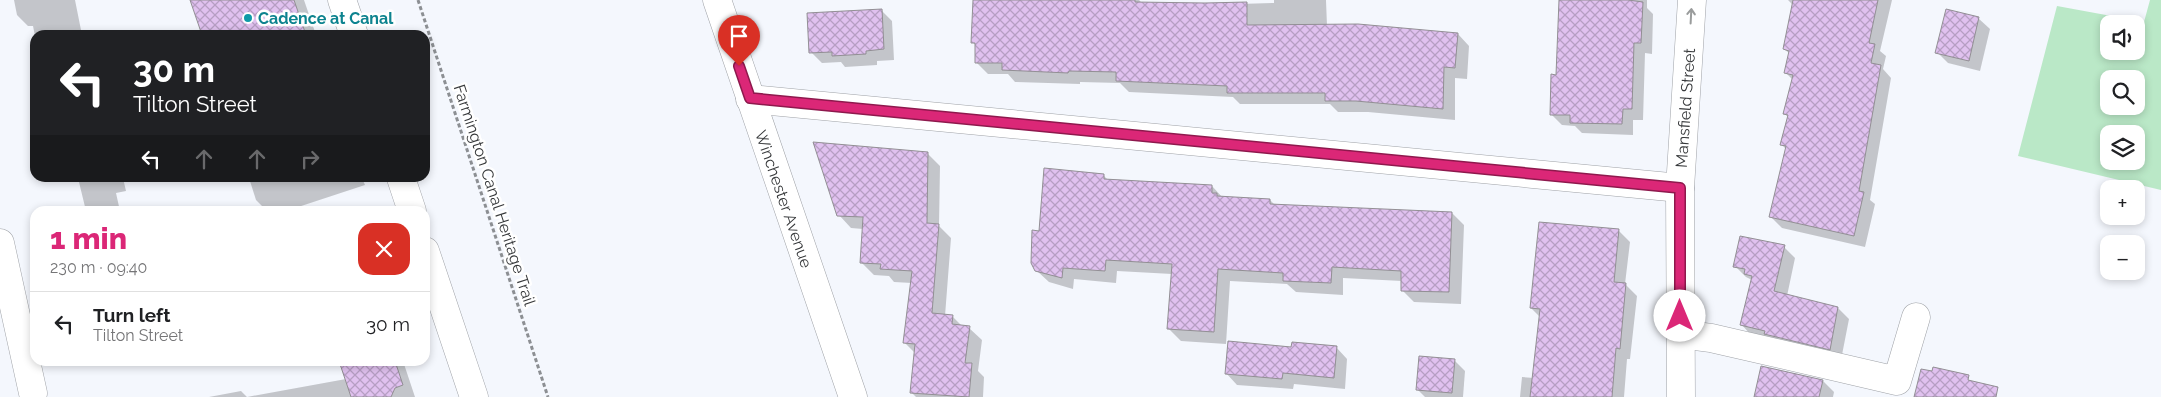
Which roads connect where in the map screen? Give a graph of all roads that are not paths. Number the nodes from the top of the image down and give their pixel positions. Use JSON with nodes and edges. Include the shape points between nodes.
{"nodes":[{"id":1,"x":342,"y":0,"type":"edge"},
{"id":2,"x":717,"y":0,"type":"edge"},
{"id":3,"x":1692,"y":0,"type":"edge"},
{"id":4,"x":352,"y":30,"type":"edge"},
{"id":5,"x":750,"y":98,"type":"junction"},
{"id":6,"x":402,"y":182,"type":"edge"},
{"id":7,"x":1680,"y":188,"type":"junction"},
{"id":8,"x":410,"y":206,"type":"edge"},
{"id":9,"x":0,"y":243,"type":"edge"},
{"id":10,"x":430,"y":266,"type":"edge"},
{"id":11,"x":1916,"y":317,"type":"dead end"},
{"id":12,"x":1680,"y":334,"type":"junction"},
{"id":13,"x":33,"y":393,"type":"dead end"},
{"id":14,"x":474,"y":397,"type":"edge"},
{"id":15,"x":853,"y":397,"type":"edge"},
{"id":16,"x":1681,"y":397,"type":"edge"}],
"edges":[{"from":1,"to":4,"type":"street"},
{"from":2,"to":5,"type":"street","name":"Winchester Avenue"},
{"from":7,"to":3,"type":"street","name":"Mansfield Street","one_way":true},
{"from":5,"to":7,"type":"street"},
{"from":5,"to":15,"type":"street","name":"Winchester Avenue"},
{"from":6,"to":8,"type":"street"},
{"from":7,"to":12,"type":"street","name":"Mansfield Street"},
{"from":9,"to":13,"type":"street"},
{"from":10,"to":14,"type":"street"},
{"from":11,"to":12,"type":"street","via":[[1897,381],[1711,338]]},
{"from":12,"to":16,"type":"street","name":"Mansfield Street"}]}
